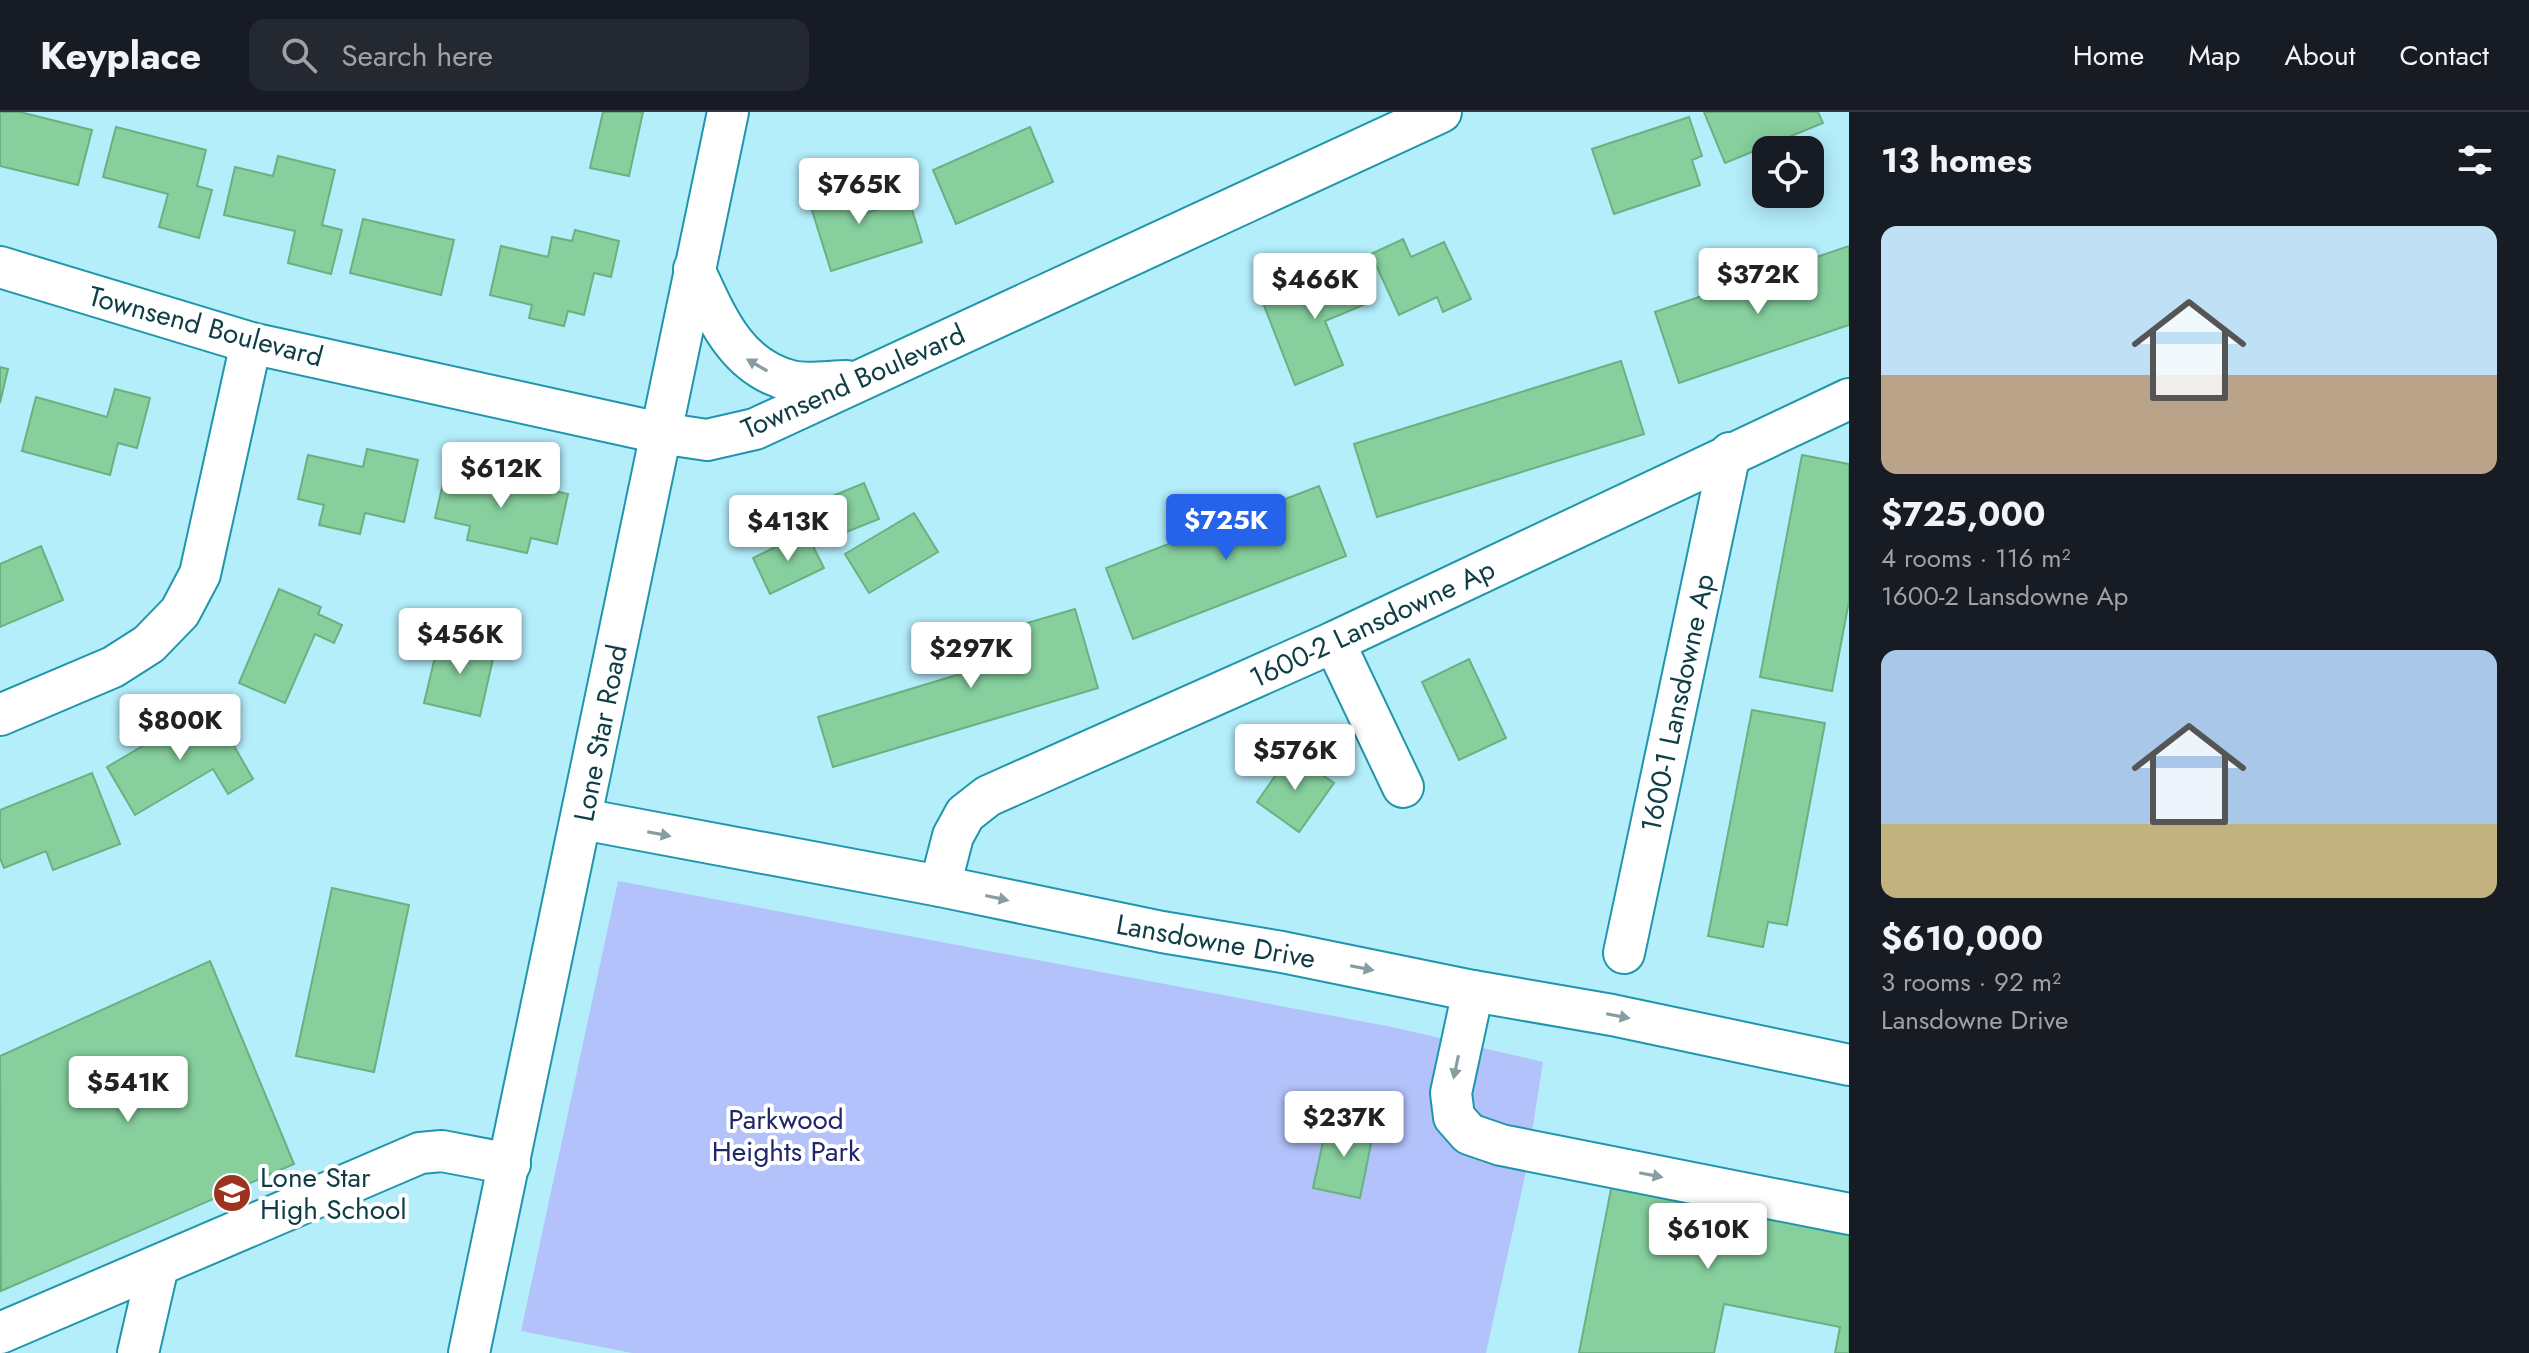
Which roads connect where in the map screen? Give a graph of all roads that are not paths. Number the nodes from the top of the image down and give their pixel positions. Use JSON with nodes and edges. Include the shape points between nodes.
{"nodes":[{"id":1,"x":728,"y":112,"type":"edge"},
{"id":2,"x":1441,"y":112,"type":"edge"},
{"id":3,"x":0,"y":267,"type":"edge"},
{"id":4,"x":694,"y":269,"type":"junction"},
{"id":5,"x":251,"y":343,"type":"junction"},
{"id":6,"x":859,"y":381,"type":"junction"},
{"id":7,"x":1849,"y":399,"type":"edge"},
{"id":8,"x":660,"y":433,"type":"junction"},
{"id":9,"x":1730,"y":453,"type":"junction"},
{"id":10,"x":1334,"y":642,"type":"junction"},
{"id":11,"x":0,"y":715,"type":"edge"},
{"id":12,"x":1403,"y":787,"type":"dead end"},
{"id":13,"x":582,"y":819,"type":"junction"},
{"id":14,"x":940,"y":886,"type":"junction"},
{"id":15,"x":1624,"y":953,"type":"dead end"},
{"id":16,"x":1473,"y":991,"type":"junction"},
{"id":17,"x":1849,"y":1065,"type":"edge"},
{"id":18,"x":510,"y":1164,"type":"junction"},
{"id":19,"x":1849,"y":1214,"type":"edge"},
{"id":20,"x":158,"y":1266,"type":"junction"},
{"id":21,"x":25,"y":1335,"type":"edge"},
{"id":22,"x":138,"y":1353,"type":"edge"},
{"id":23,"x":469,"y":1353,"type":"edge"}],
"edges":[{"from":1,"to":4,"type":"street","name":"Lone Star Road"},
{"from":2,"to":6,"type":"street","name":"Townsend Boulevard"},
{"from":3,"to":5,"type":"street","name":"Townsend Boulevard"},
{"from":6,"to":4,"type":"street","one_way":true,"via":[[792,382],[745,358],[720,327]]},
{"from":4,"to":8,"type":"street","name":"Lone Star Road"},
{"from":5,"to":8,"type":"street","name":"Townsend Boulevard"},
{"from":5,"to":11,"type":"street","via":[[200,574],[180,612],[149,644],[113,667]]},
{"from":6,"to":8,"type":"street","name":"Townsend Boulevard","via":[[755,429],[707,440]]},
{"from":7,"to":9,"type":"street","name":"1600-2 Lansdowne Ap"},
{"from":8,"to":13,"type":"street","name":"Lone Star Road"},
{"from":9,"to":10,"type":"street","name":"1600-2 Lansdowne Ap"},
{"from":9,"to":15,"type":"street","name":"1600-1 Lansdowne Ap"},
{"from":10,"to":12,"type":"street"},
{"from":10,"to":14,"type":"street","name":"1600-2 Lansdowne Ap","via":[[988,796],[965,814],[953,836]]},
{"from":13,"to":14,"type":"street","name":"Lansdowne Drive","one_way":true},
{"from":13,"to":18,"type":"street","name":"Lone Star Road"},
{"from":14,"to":16,"type":"street","name":"Lansdowne Drive","one_way":true},
{"from":16,"to":17,"type":"street","name":"Lansdowne Drive","one_way":true},
{"from":16,"to":19,"type":"street","one_way":true,"via":[[1451,1093],[1454,1117],[1469,1134],[1501,1145]]},
{"from":18,"to":20,"type":"street","via":[[442,1151],[420,1153]]},
{"from":18,"to":23,"type":"street","name":"Lone Star Road"},
{"from":20,"to":21,"type":"street"},
{"from":20,"to":22,"type":"street"}]}
